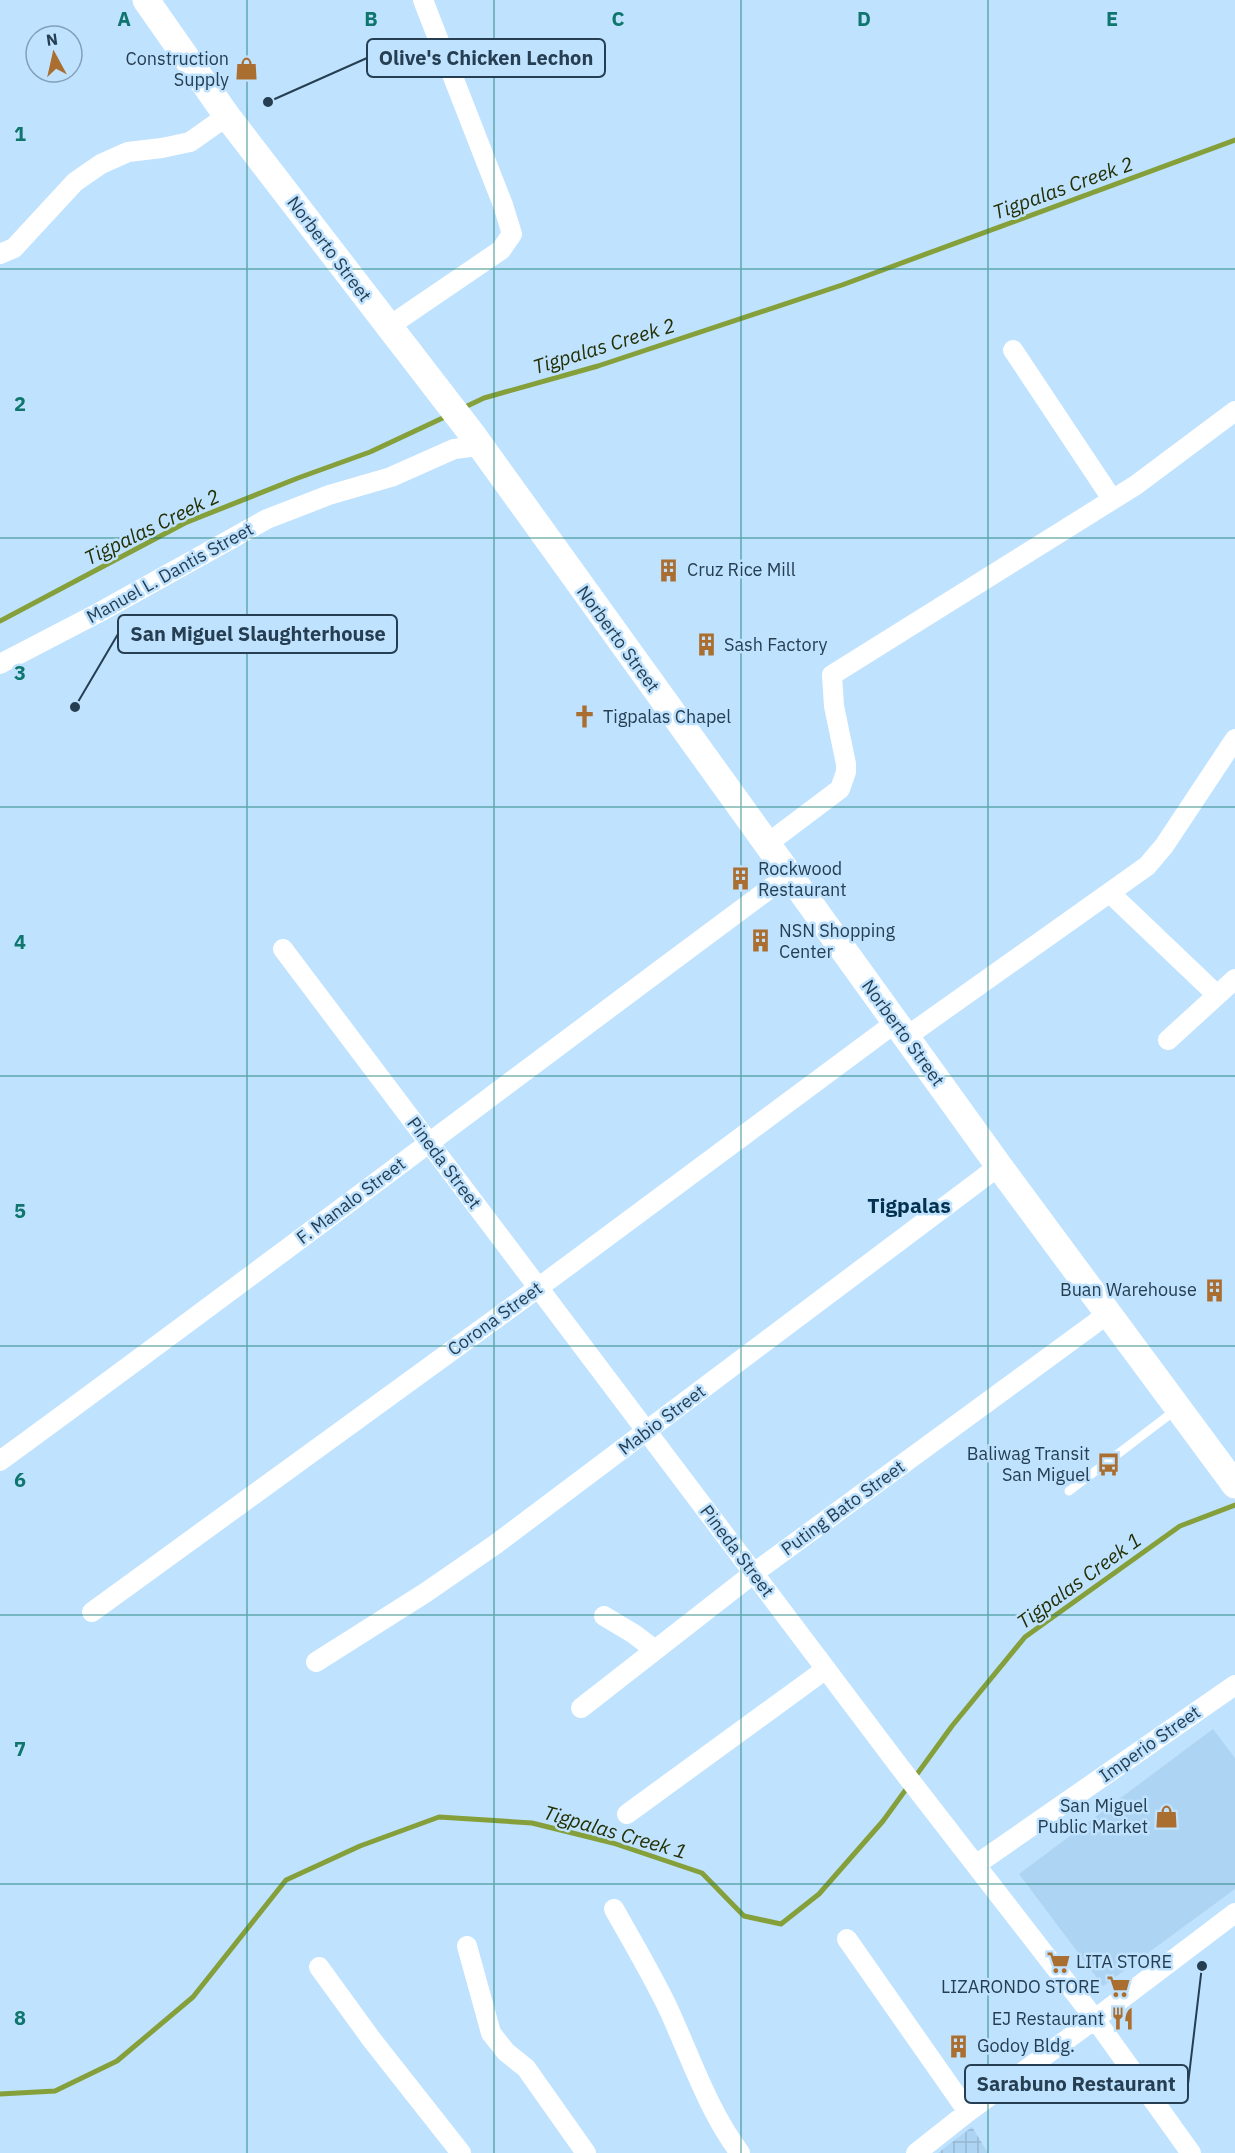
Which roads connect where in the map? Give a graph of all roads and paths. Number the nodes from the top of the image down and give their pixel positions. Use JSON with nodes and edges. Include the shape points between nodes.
{"nodes":[{"id":1,"x":146,"y":0,"type":"edge"},
{"id":2,"x":423,"y":0,"type":"edge"},
{"id":3,"x":227,"y":116,"type":"junction"},
{"id":4,"x":0,"y":254,"type":"edge"},
{"id":5,"x":388,"y":327,"type":"junction"},
{"id":6,"x":1013,"y":350,"type":"dead end"},
{"id":7,"x":1235,"y":411,"type":"edge"},
{"id":8,"x":476,"y":440,"type":"junction"},
{"id":9,"x":1112,"y":499,"type":"junction"},
{"id":10,"x":0,"y":664,"type":"edge"},
{"id":11,"x":1235,"y":739,"type":"edge"},
{"id":12,"x":767,"y":844,"type":"junction"},
{"id":13,"x":788,"y":875,"type":"junction"},
{"id":14,"x":1110,"y":893,"type":"junction"},
{"id":15,"x":283,"y":949,"type":"dead end"},
{"id":16,"x":1235,"y":979,"type":"edge"},
{"id":17,"x":1217,"y":995,"type":"junction"},
{"id":18,"x":900,"y":1030,"type":"junction"},
{"id":19,"x":1168,"y":1040,"type":"dead end"},
{"id":20,"x":428,"y":1142,"type":"junction"},
{"id":21,"x":999,"y":1166,"type":"junction"},
{"id":22,"x":538,"y":1288,"type":"junction"},
{"id":23,"x":1109,"y":1314,"type":"junction"},
{"id":24,"x":1178,"y":1409,"type":"junction"},
{"id":25,"x":648,"y":1431,"type":"junction"},
{"id":26,"x":0,"y":1461,"type":"edge"},
{"id":27,"x":1234,"y":1483,"type":"edge"},
{"id":28,"x":1069,"y":1491,"type":"dead end"},
{"id":29,"x":754,"y":1574,"type":"junction"},
{"id":30,"x":92,"y":1612,"type":"dead end"},
{"id":31,"x":604,"y":1616,"type":"dead end"},
{"id":32,"x":655,"y":1650,"type":"junction"},
{"id":33,"x":316,"y":1662,"type":"dead end"},
{"id":34,"x":826,"y":1669,"type":"junction"},
{"id":35,"x":1234,"y":1686,"type":"edge"},
{"id":36,"x":581,"y":1708,"type":"dead end"},
{"id":37,"x":627,"y":1814,"type":"dead end"},
{"id":38,"x":977,"y":1864,"type":"junction"},
{"id":39,"x":614,"y":1909,"type":"dead end"},
{"id":40,"x":1235,"y":1913,"type":"edge"},
{"id":41,"x":847,"y":1939,"type":"dead end"},
{"id":42,"x":467,"y":1946,"type":"dead end"},
{"id":43,"x":319,"y":1967,"type":"dead end"},
{"id":44,"x":1095,"y":2019,"type":"junction"},
{"id":45,"x":968,"y":2112,"type":"junction"},
{"id":46,"x":461,"y":2153,"type":"edge"},
{"id":47,"x":586,"y":2153,"type":"edge"},
{"id":48,"x":740,"y":2153,"type":"edge"},
{"id":49,"x":916,"y":2153,"type":"edge"},
{"id":50,"x":1191,"y":2153,"type":"edge"}],
"edges":[{"from":1,"to":3,"type":"main road","name":"Norberto Street"},
{"from":2,"to":5,"type":"street","via":[[512,234],[501,250]]},
{"from":3,"to":4,"type":"street","via":[[190,142],[128,152],[101,164],[75,182],[14,248]]},
{"from":3,"to":5,"type":"main road","name":"Norberto Street"},
{"from":5,"to":8,"type":"main road","name":"Norberto Street"},
{"from":6,"to":9,"type":"street"},
{"from":7,"to":9,"type":"street"},
{"from":8,"to":10,"type":"street","name":"Manuel L. Dantis Street","via":[[391,477],[328,495],[267,519]]},
{"from":8,"to":12,"type":"main road","name":"Norberto Street"},
{"from":9,"to":12,"type":"street","via":[[832,675],[846,764],[840,789]]},
{"from":11,"to":14,"type":"street","name":"Corona Street","via":[[1164,846],[1147,866]]},
{"from":12,"to":13,"type":"main road","name":"Norberto Street"},
{"from":13,"to":18,"type":"main road","name":"Norberto Street"},
{"from":13,"to":20,"type":"street","name":"F. Manalo Street"},
{"from":14,"to":17,"type":"street"},
{"from":14,"to":18,"type":"street","name":"Corona Street"},
{"from":15,"to":20,"type":"street","name":"Pineda Street"},
{"from":16,"to":17,"type":"street"},
{"from":17,"to":19,"type":"street"},
{"from":18,"to":21,"type":"main road","name":"Norberto Street"},
{"from":18,"to":22,"type":"street","name":"Corona Street"},
{"from":20,"to":22,"type":"street","name":"Pineda Street"},
{"from":20,"to":26,"type":"street","name":"F. Manalo Street"},
{"from":21,"to":23,"type":"main road","name":"Norberto Street"},
{"from":21,"to":25,"type":"street","name":"Mabio Street"},
{"from":22,"to":25,"type":"street","name":"Pineda Street"},
{"from":22,"to":30,"type":"street","name":"Corona Street"},
{"from":23,"to":24,"type":"main road","name":"Norberto Street"},
{"from":23,"to":29,"type":"street","name":"Puting Bato Street"},
{"from":24,"to":27,"type":"main road","name":"Norberto Street"},
{"from":24,"to":28,"type":"lane"},
{"from":25,"to":29,"type":"street","name":"Pineda Street"},
{"from":25,"to":33,"type":"street","name":"Mabio Street","via":[[496,1544]]},
{"from":29,"to":32,"type":"street","name":"Puting Bato Street"},
{"from":29,"to":34,"type":"street","name":"Pineda Street"},
{"from":31,"to":32,"type":"street"},
{"from":32,"to":36,"type":"street","name":"Puting Bato Street"},
{"from":34,"to":37,"type":"street"},
{"from":34,"to":38,"type":"street","name":"Pineda Street"},
{"from":35,"to":38,"type":"street","name":"Imperio Street"},
{"from":38,"to":44,"type":"street","name":"Pineda Street"},
{"from":39,"to":48,"type":"street","via":[[666,2004],[728,2137]]},
{"from":40,"to":44,"type":"street"},
{"from":41,"to":45,"type":"street"},
{"from":42,"to":47,"type":"street","via":[[491,2033],[526,2068]]},
{"from":43,"to":46,"type":"street"},
{"from":44,"to":45,"type":"street"},
{"from":44,"to":50,"type":"street","name":"Pineda Street"},
{"from":45,"to":49,"type":"street"}]}
